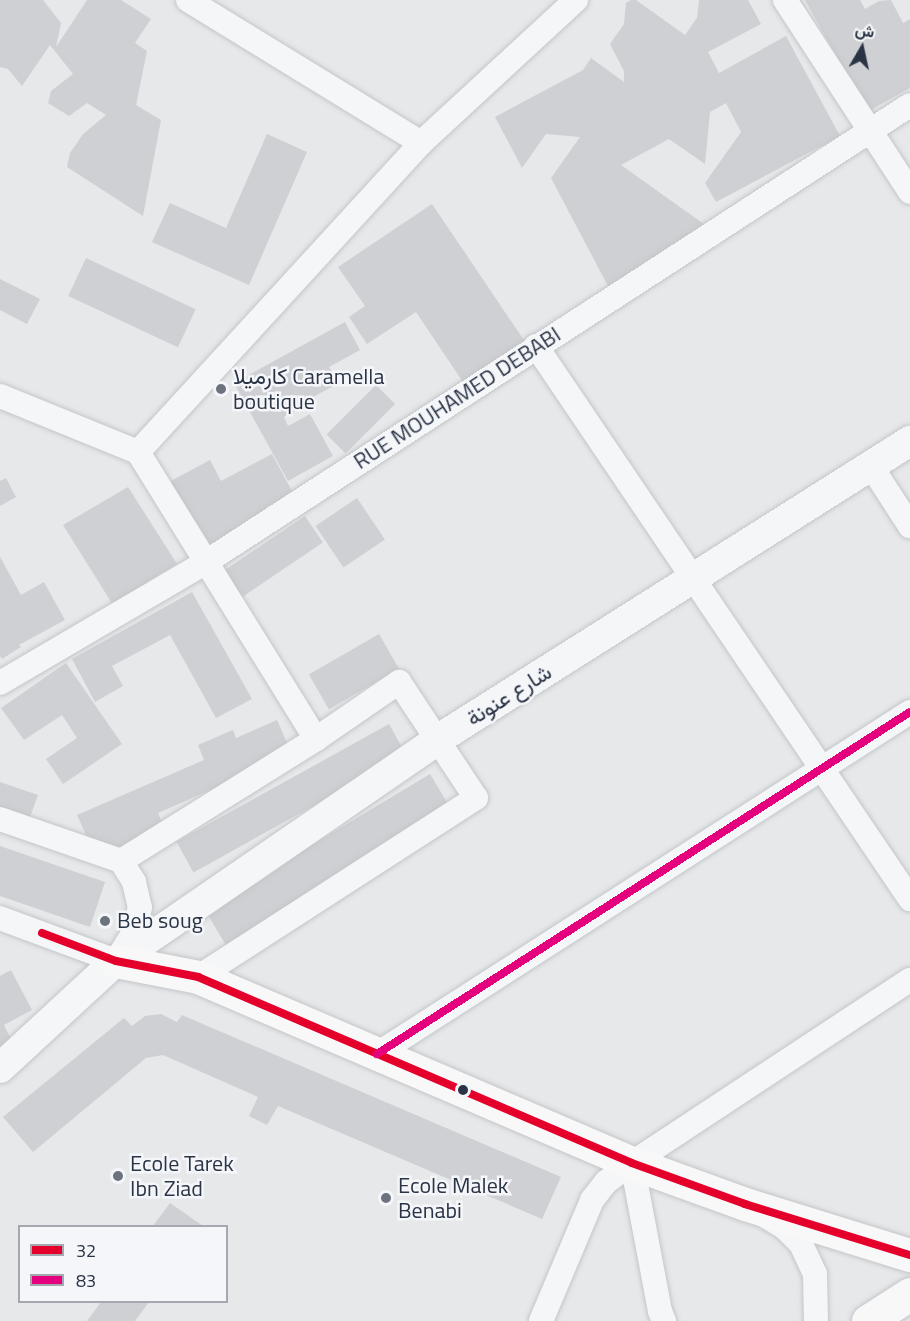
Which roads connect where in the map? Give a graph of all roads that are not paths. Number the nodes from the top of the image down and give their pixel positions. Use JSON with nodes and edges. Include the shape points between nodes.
{"nodes":[{"id":1,"x":189,"y":0,"type":"edge"},
{"id":2,"x":576,"y":0,"type":"edge"},
{"id":3,"x":785,"y":0,"type":"edge"},
{"id":4,"x":910,"y":105,"type":"edge"},
{"id":5,"x":868,"y":130,"type":"junction"},
{"id":6,"x":422,"y":143,"type":"junction"},
{"id":7,"x":910,"y":192,"type":"edge"},
{"id":8,"x":536,"y":346,"type":"junction"},
{"id":9,"x":0,"y":396,"type":"edge"},
{"id":10,"x":910,"y":441,"type":"edge"},
{"id":11,"x":138,"y":452,"type":"junction"},
{"id":12,"x":871,"y":466,"type":"junction"},
{"id":13,"x":910,"y":526,"type":"edge"},
{"id":14,"x":206,"y":562,"type":"junction"},
{"id":15,"x":693,"y":580,"type":"junction"},
{"id":16,"x":0,"y":682,"type":"edge"},
{"id":17,"x":910,"y":712,"type":"edge"},
{"id":18,"x":316,"y":739,"type":"junction"},
{"id":19,"x":437,"y":740,"type":"junction"},
{"id":20,"x":823,"y":769,"type":"junction"},
{"id":21,"x":0,"y":819,"type":"edge"},
{"id":22,"x":121,"y":861,"type":"junction"},
{"id":23,"x":910,"y":899,"type":"edge"},
{"id":24,"x":0,"y":918,"type":"edge"},
{"id":25,"x":116,"y":961,"type":"junction"},
{"id":26,"x":198,"y":977,"type":"junction"},
{"id":27,"x":910,"y":980,"type":"edge"},
{"id":28,"x":377,"y":1054,"type":"junction"},
{"id":29,"x":0,"y":1068,"type":"edge"},
{"id":30,"x":632,"y":1163,"type":"junction"},
{"id":31,"x":745,"y":1204,"type":"junction"},
{"id":32,"x":910,"y":1255,"type":"edge"},
{"id":33,"x":910,"y":1294,"type":"edge"},
{"id":34,"x":661,"y":1318,"type":"edge"},
{"id":35,"x":541,"y":1321,"type":"edge"},
{"id":36,"x":816,"y":1321,"type":"edge"},
{"id":37,"x":868,"y":1321,"type":"edge"}],
"edges":[{"from":1,"to":6,"type":"street"},
{"from":2,"to":6,"type":"street"},
{"from":3,"to":5,"type":"street"},
{"from":4,"to":5,"type":"street","name":"RUE MOUHAMED DEBABI"},
{"from":5,"to":7,"type":"street"},
{"from":5,"to":8,"type":"street","name":"RUE MOUHAMED DEBABI"},
{"from":6,"to":11,"type":"street"},
{"from":8,"to":14,"type":"street","name":"RUE MOUHAMED DEBABI"},
{"from":8,"to":15,"type":"street"},
{"from":9,"to":11,"type":"street"},
{"from":10,"to":12,"type":"street","name":"شارع عنونة"},
{"from":11,"to":14,"type":"street"},
{"from":12,"to":13,"type":"street"},
{"from":12,"to":15,"type":"street","name":"شارع عنونة"},
{"from":14,"to":16,"type":"street","name":"RUE MOUHAMED DEBABI"},
{"from":14,"to":18,"type":"street"},
{"from":15,"to":19,"type":"street","name":"شارع عنونة"},
{"from":15,"to":20,"type":"street"},
{"from":17,"to":20,"type":"street"},
{"from":18,"to":19,"type":"street","via":[[399,682]]},
{"from":18,"to":22,"type":"street"},
{"from":19,"to":25,"type":"street","name":"شارع عنونة"},
{"from":19,"to":26,"type":"street","via":[[476,798]]},
{"from":20,"to":23,"type":"street"},
{"from":20,"to":28,"type":"street"},
{"from":21,"to":22,"type":"street"},
{"from":22,"to":25,"type":"street","via":[[134,882],[140,906],[134,932]]},
{"from":24,"to":25,"type":"street"},
{"from":25,"to":26,"type":"main road"},
{"from":25,"to":29,"type":"street","name":"شارع عنونة"},
{"from":26,"to":28,"type":"main road"},
{"from":27,"to":30,"type":"street"},
{"from":28,"to":30,"type":"main road"},
{"from":30,"to":31,"type":"main road"},
{"from":30,"to":34,"type":"street"},
{"from":30,"to":35,"type":"street","via":[[606,1182],[592,1200]]},
{"from":31,"to":32,"type":"main road"},
{"from":31,"to":36,"type":"street","via":[[785,1228],[801,1244],[815,1274]]},
{"from":33,"to":37,"type":"main road"}]}
